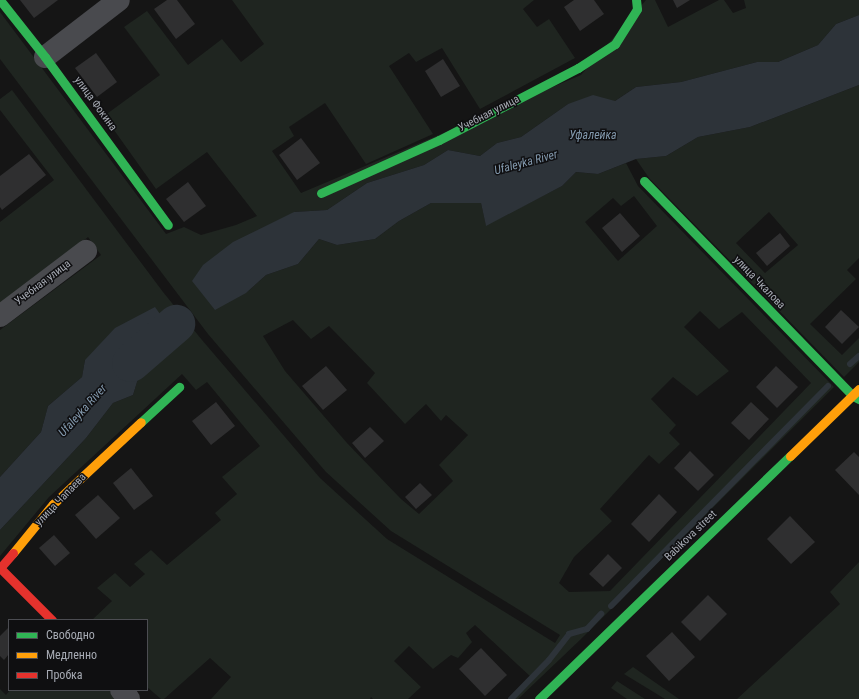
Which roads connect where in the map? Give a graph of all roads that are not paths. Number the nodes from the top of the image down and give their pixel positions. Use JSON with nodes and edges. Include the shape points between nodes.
{"nodes":[{"id":1,"x":0,"y":0,"type":"edge"},
{"id":2,"x":119,"y":0,"type":"edge"},
{"id":3,"x":636,"y":4,"type":"edge"},
{"id":4,"x":45,"y":57,"type":"junction"},
{"id":5,"x":644,"y":181,"type":"dead end"},
{"id":6,"x":321,"y":193,"type":"dead end"},
{"id":7,"x":168,"y":225,"type":"dead end"},
{"id":8,"x":86,"y":251,"type":"dead end"},
{"id":9,"x":0,"y":316,"type":"edge"},
{"id":10,"x":179,"y":387,"type":"dead end"},
{"id":11,"x":857,"y":395,"type":"edge"},
{"id":12,"x":51,"y":619,"type":"edge"},
{"id":13,"x":121,"y":691,"type":"edge"},
{"id":14,"x":129,"y":699,"type":"edge"},
{"id":15,"x":539,"y":699,"type":"edge"}],
"edges":[{"from":1,"to":4,"type":"street","name":"улица Фокина"},
{"from":2,"to":4,"type":"street"},
{"from":3,"to":6,"type":"street","name":"Учебная улица","via":[[615,44],[578,68],[439,140]]},
{"from":4,"to":7,"type":"street","name":"улица Фокина"},
{"from":5,"to":11,"type":"street","name":"улица Чкалова"},
{"from":8,"to":9,"type":"street","name":"Учебная улица"},
{"from":10,"to":12,"type":"street","name":"улица Чапаева","via":[[53,504],[0,568]]},
{"from":11,"to":15,"type":"street","name":"Babikova street"},
{"from":13,"to":14,"type":"street"}]}
